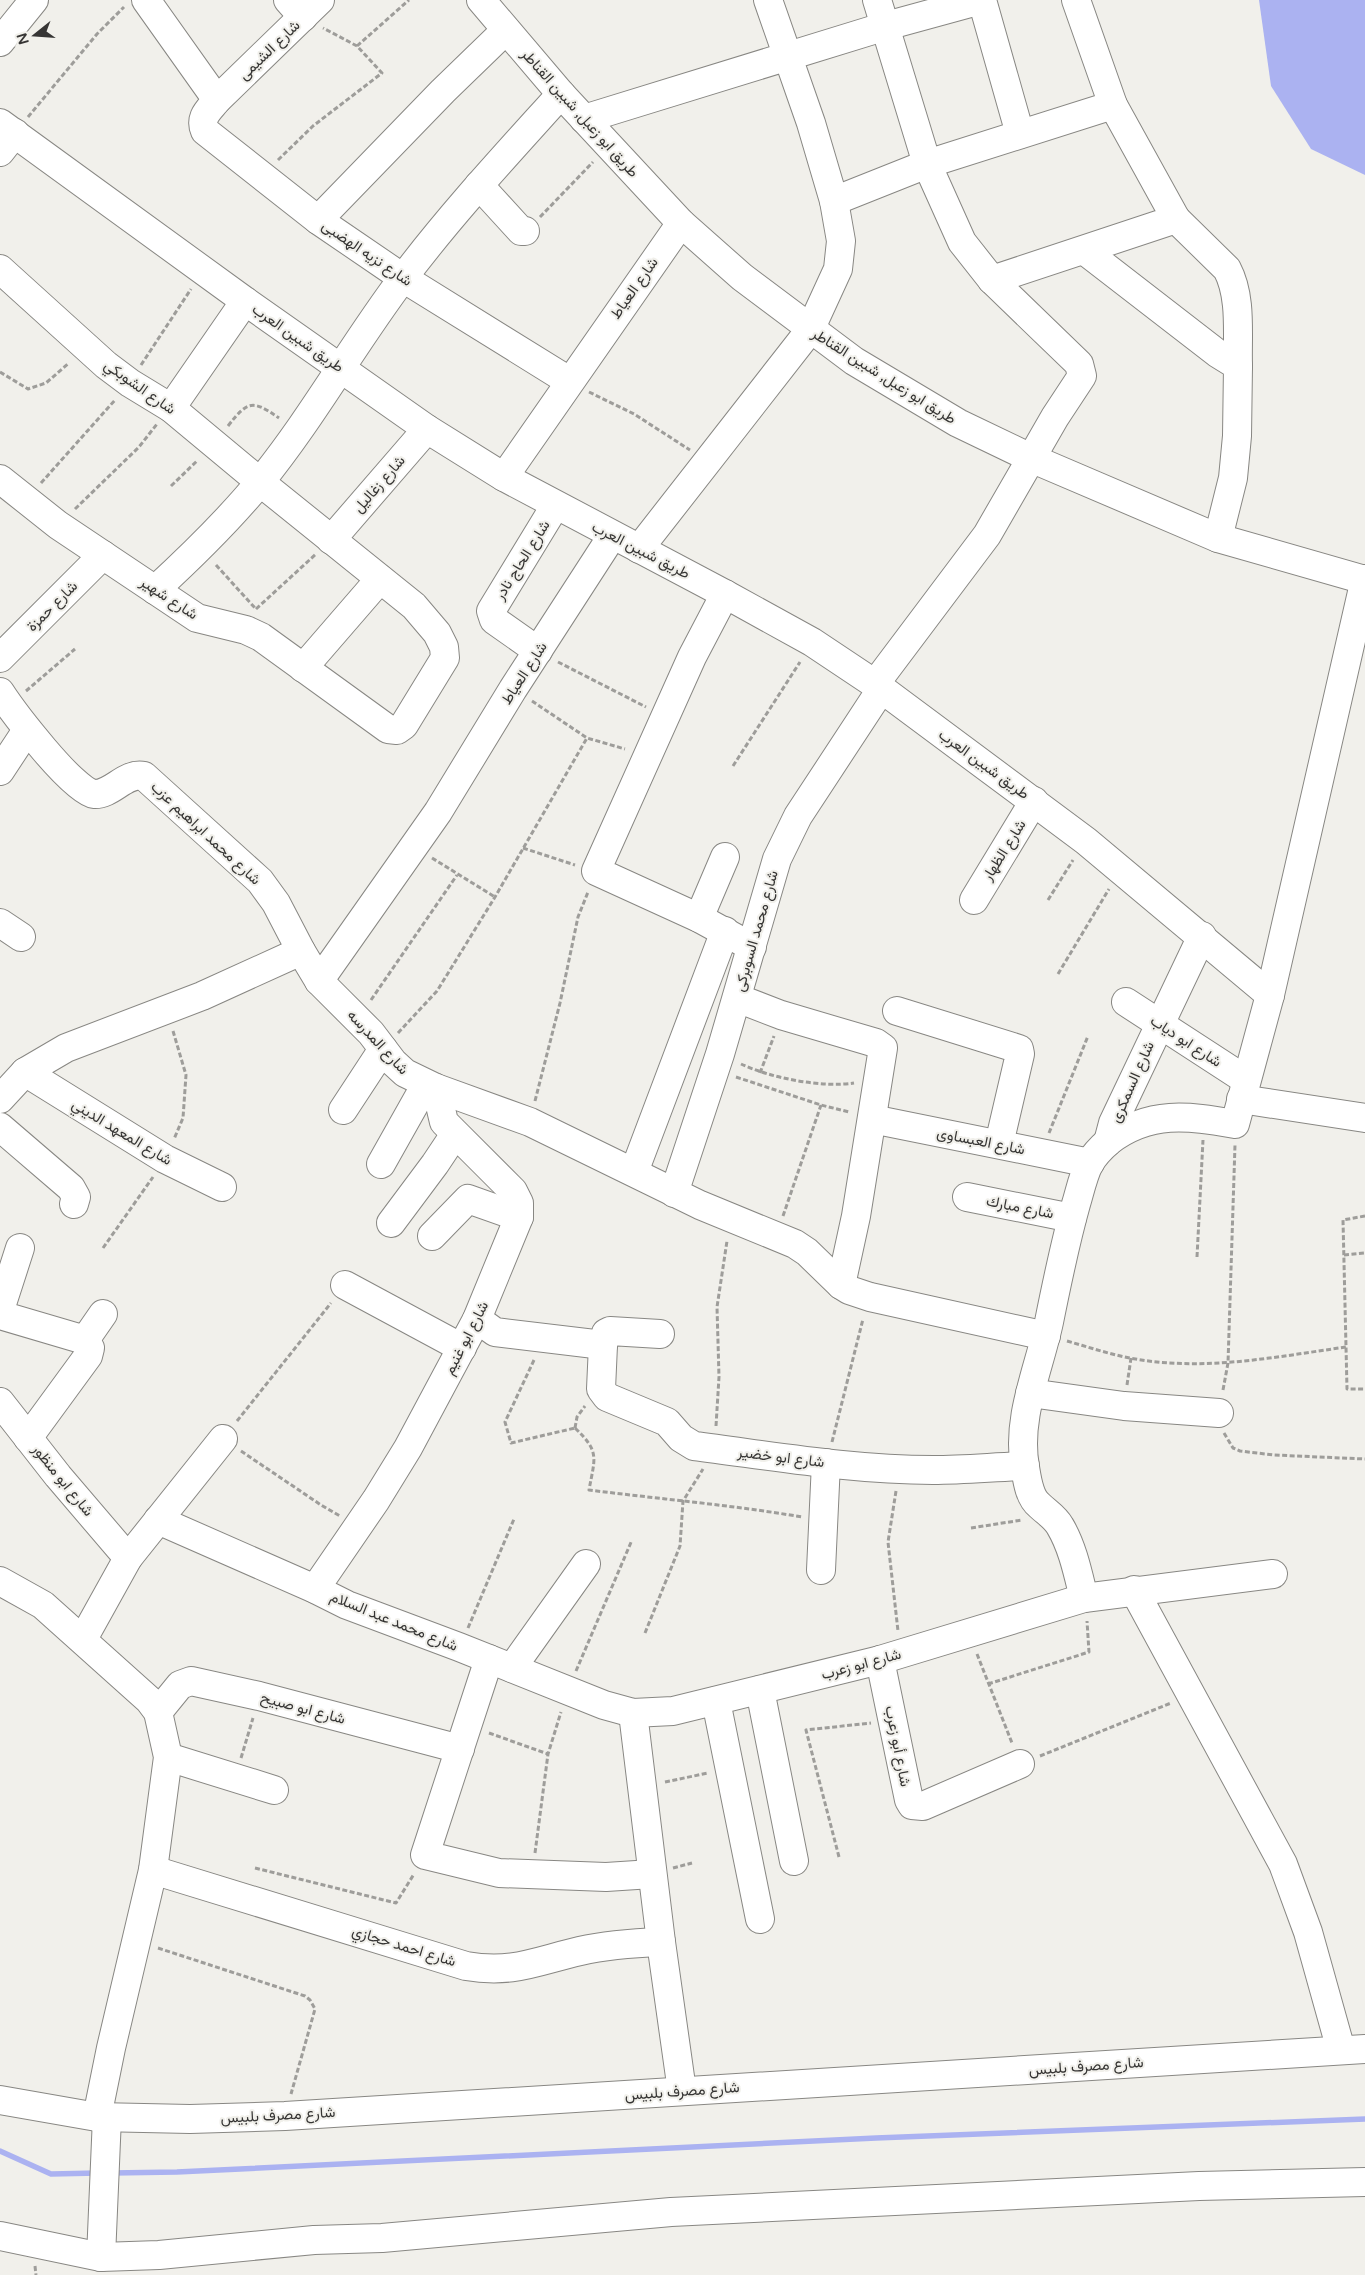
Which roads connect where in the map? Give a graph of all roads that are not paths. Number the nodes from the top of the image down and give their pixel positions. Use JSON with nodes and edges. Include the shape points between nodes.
{"nodes":[{"id":1,"x":34,"y":0,"type":"edge"},
{"id":2,"x":481,"y":0,"type":"edge"},
{"id":3,"x":768,"y":0,"type":"edge"},
{"id":4,"x":877,"y":0,"type":"edge"},
{"id":5,"x":981,"y":0,"type":"edge"},
{"id":6,"x":1076,"y":0,"type":"edge"},
{"id":7,"x":149,"y":3,"type":"edge"},
{"id":8,"x":303,"y":6,"type":"edge"},
{"id":9,"x":886,"y":26,"type":"junction"},
{"id":10,"x":506,"y":30,"type":"junction"},
{"id":11,"x":0,"y":42,"type":"edge"},
{"id":12,"x":789,"y":56,"type":"junction"},
{"id":13,"x":561,"y":94,"type":"junction"},
{"id":14,"x":217,"y":100,"type":"junction"},
{"id":15,"x":1113,"y":105,"type":"junction"},
{"id":16,"x":584,"y":119,"type":"junction"},
{"id":17,"x":1020,"y":134,"type":"junction"},
{"id":18,"x":5,"y":136,"type":"edge"},
{"id":19,"x":927,"y":164,"type":"junction"},
{"id":20,"x":479,"y":185,"type":"junction"},
{"id":21,"x":834,"y":201,"type":"junction"},
{"id":22,"x":1176,"y":219,"type":"junction"},
{"id":23,"x":318,"y":220,"type":"junction"},
{"id":24,"x":681,"y":223,"type":"junction"},
{"id":25,"x":525,"y":232,"type":"road end"},
{"id":26,"x":1085,"y":250,"type":"junction"},
{"id":27,"x":0,"y":269,"type":"edge"},
{"id":28,"x":403,"y":278,"type":"junction"},
{"id":29,"x":992,"y":280,"type":"junction"},
{"id":30,"x":246,"y":301,"type":"junction"},
{"id":31,"x":810,"y":330,"type":"junction"},
{"id":32,"x":1238,"y":366,"type":"junction"},
{"id":33,"x":340,"y":367,"type":"junction"},
{"id":34,"x":568,"y":381,"type":"junction"},
{"id":35,"x":171,"y":408,"type":"junction"},
{"id":36,"x":428,"y":429,"type":"junction"},
{"id":37,"x":1033,"y":459,"type":"junction"},
{"id":38,"x":504,"y":478,"type":"junction"},
{"id":39,"x":0,"y":479,"type":"edge"},
{"id":40,"x":260,"y":482,"type":"junction"},
{"id":41,"x":555,"y":506,"type":"junction"},
{"id":42,"x":612,"y":536,"type":"junction"},
{"id":43,"x":1218,"y":538,"type":"junction"},
{"id":44,"x":331,"y":540,"type":"junction"},
{"id":45,"x":639,"y":549,"type":"junction"},
{"id":46,"x":103,"y":555,"type":"junction"},
{"id":47,"x":380,"y":579,"type":"junction"},
{"id":48,"x":1365,"y":580,"type":"edge"},
{"id":49,"x":155,"y":590,"type":"junction"},
{"id":50,"x":725,"y":594,"type":"junction"},
{"id":51,"x":538,"y":651,"type":"junction"},
{"id":52,"x":0,"y":658,"type":"edge"},
{"id":53,"x":303,"y":668,"type":"junction"},
{"id":54,"x":879,"y":686,"type":"junction"},
{"id":55,"x":5,"y":699,"type":"edge"},
{"id":56,"x":28,"y":730,"type":"junction"},
{"id":57,"x":397,"y":730,"type":"joint"},
{"id":58,"x":0,"y":771,"type":"edge"},
{"id":59,"x":1034,"y":801,"type":"junction"},
{"id":60,"x":725,"y":857,"type":"dead end"},
{"id":61,"x":974,"y":900,"type":"dead end"},
{"id":62,"x":698,"y":918,"type":"junction"},
{"id":63,"x":725,"y":932,"type":"junction"},
{"id":64,"x":1202,"y":936,"type":"junction"},
{"id":65,"x":752,"y":947,"type":"junction"},
{"id":66,"x":301,"y":951,"type":"junction"},
{"id":67,"x":320,"y":981,"type":"junction"},
{"id":68,"x":1270,"y":995,"type":"junction"},
{"id":69,"x":737,"y":998,"type":"junction"},
{"id":70,"x":1126,"y":1002,"type":"dead end"},
{"id":71,"x":897,"y":1011,"type":"dead end"},
{"id":72,"x":1159,"y":1023,"type":"junction"},
{"id":73,"x":383,"y":1049,"type":"junction"},
{"id":74,"x":25,"y":1072,"type":"junction"},
{"id":75,"x":431,"y":1086,"type":"junction"},
{"id":76,"x":0,"y":1099,"type":"edge"},
{"id":77,"x":1241,"y":1101,"type":"junction"},
{"id":78,"x":343,"y":1110,"type":"dead end"},
{"id":79,"x":872,"y":1118,"type":"junction"},
{"id":80,"x":1365,"y":1118,"type":"edge"},
{"id":81,"x":0,"y":1127,"type":"edge"},
{"id":82,"x":455,"y":1134,"type":"junction"},
{"id":83,"x":1108,"y":1142,"type":"junction"},
{"id":84,"x":999,"y":1144,"type":"junction"},
{"id":85,"x":1090,"y":1163,"type":"junction"},
{"id":86,"x":381,"y":1164,"type":"dead end"},
{"id":87,"x":634,"y":1172,"type":"junction"},
{"id":88,"x":222,"y":1188,"type":"dead end"},
{"id":89,"x":674,"y":1193,"type":"junction"},
{"id":90,"x":967,"y":1197,"type":"dead end"},
{"id":91,"x":74,"y":1204,"type":"dead end"},
{"id":92,"x":519,"y":1217,"type":"junction"},
{"id":93,"x":1072,"y":1218,"type":"junction"},
{"id":94,"x":391,"y":1223,"type":"dead end"},
{"id":95,"x":432,"y":1236,"type":"dead end"},
{"id":96,"x":20,"y":1248,"type":"dead end"},
{"id":97,"x":345,"y":1285,"type":"road end"},
{"id":98,"x":841,"y":1285,"type":"junction"},
{"id":99,"x":0,"y":1310,"type":"edge"},
{"id":100,"x":103,"y":1314,"type":"dead end"},
{"id":101,"x":0,"y":1315,"type":"edge"},
{"id":102,"x":477,"y":1318,"type":"junction"},
{"id":103,"x":660,"y":1334,"type":"dead end"},
{"id":104,"x":1046,"y":1336,"type":"junction"},
{"id":105,"x":605,"y":1339,"type":"junction"},
{"id":106,"x":85,"y":1340,"type":"junction"},
{"id":107,"x":462,"y":1348,"type":"junction"},
{"id":108,"x":1030,"y":1393,"type":"junction"},
{"id":109,"x":0,"y":1402,"type":"edge"},
{"id":110,"x":1218,"y":1413,"type":"road end"},
{"id":111,"x":28,"y":1438,"type":"junction"},
{"id":112,"x":223,"y":1439,"type":"road end"},
{"id":113,"x":826,"y":1463,"type":"junction"},
{"id":114,"x":1025,"y":1466,"type":"junction"},
{"id":115,"x":158,"y":1520,"type":"junction"},
{"id":116,"x":128,"y":1558,"type":"junction"},
{"id":117,"x":586,"y":1564,"type":"dead end"},
{"id":118,"x":821,"y":1570,"type":"dead end"},
{"id":119,"x":1273,"y":1574,"type":"dead end"},
{"id":120,"x":0,"y":1581,"type":"edge"},
{"id":121,"x":315,"y":1589,"type":"junction"},
{"id":122,"x":1134,"y":1590,"type":"junction"},
{"id":123,"x":1084,"y":1598,"type":"junction"},
{"id":124,"x":74,"y":1633,"type":"junction"},
{"id":125,"x":890,"y":1657,"type":"junction"},
{"id":126,"x":500,"y":1664,"type":"junction"},
{"id":127,"x":760,"y":1690,"type":"junction"},
{"id":128,"x":716,"y":1701,"type":"junction"},
{"id":129,"x":158,"y":1712,"type":"junction"},
{"id":130,"x":633,"y":1713,"type":"junction"},
{"id":131,"x":463,"y":1737,"type":"junction"},
{"id":132,"x":168,"y":1758,"type":"junction"},
{"id":133,"x":1020,"y":1764,"type":"road end"},
{"id":134,"x":274,"y":1790,"type":"dead end"},
{"id":135,"x":794,"y":1861,"type":"dead end"},
{"id":136,"x":153,"y":1870,"type":"junction"},
{"id":137,"x":652,"y":1874,"type":"junction"},
{"id":138,"x":760,"y":1919,"type":"dead end"},
{"id":139,"x":661,"y":1942,"type":"junction"},
{"id":140,"x":1353,"y":2049,"type":"edge"},
{"id":141,"x":682,"y":2091,"type":"junction"},
{"id":142,"x":0,"y":2100,"type":"edge"},
{"id":143,"x":102,"y":2117,"type":"junction"},
{"id":144,"x":1365,"y":2182,"type":"edge"},
{"id":145,"x":0,"y":2236,"type":"edge"},
{"id":146,"x":102,"y":2246,"type":"junction"}],
"edges":[{"from":1,"to":11,"type":"street"},
{"from":2,"to":10,"type":"street","name":"طريق ابو زعبل, شبين القناطر"},
{"from":3,"to":12,"type":"street"},
{"from":4,"to":9,"type":"street"},
{"from":5,"to":9,"type":"street"},
{"from":5,"to":17,"type":"street"},
{"from":6,"to":15,"type":"street"},
{"from":7,"to":14,"type":"street"},
{"from":8,"to":14,"type":"street","name":"شارع الشيمى"},
{"from":9,"to":12,"type":"street"},
{"from":9,"to":19,"type":"street"},
{"from":10,"to":13,"type":"street","name":"طريق ابو زعبل, شبين القناطر"},
{"from":10,"to":23,"type":"street"},
{"from":12,"to":16,"type":"street"},
{"from":12,"to":21,"type":"street"},
{"from":13,"to":16,"type":"street","name":"طريق ابو زعبل, شبين القناطر"},
{"from":13,"to":20,"type":"street"},
{"from":14,"to":23,"type":"street","name":"شارع نزيه الهضبى","via":[[203,117],[205,131]]},
{"from":15,"to":17,"type":"street"},
{"from":15,"to":22,"type":"street"},
{"from":16,"to":24,"type":"street","name":"طريق ابو زعبل, شبين القناطر"},
{"from":17,"to":19,"type":"street"},
{"from":18,"to":30,"type":"street","name":"طريق شبين العرب"},
{"from":19,"to":21,"type":"street"},
{"from":19,"to":29,"type":"street","via":[[962,242]]},
{"from":20,"to":25,"type":"street"},
{"from":20,"to":28,"type":"street"},
{"from":21,"to":31,"type":"street","via":[[841,241],[838,269]]},
{"from":22,"to":26,"type":"street"},
{"from":22,"to":32,"type":"street","via":[[1227,269],[1232,279],[1236,297]]},
{"from":23,"to":28,"type":"street","name":"شارع نزيه الهضبى"},
{"from":24,"to":31,"type":"street","name":"طريق ابو زعبل, شبين القناطر","via":[[742,277]]},
{"from":24,"to":34,"type":"street","name":"شارع العياط"},
{"from":26,"to":29,"type":"street"},
{"from":26,"to":32,"type":"street"},
{"from":27,"to":35,"type":"street","name":"شارع الشوبكي","via":[[86,348],[130,383]]},
{"from":28,"to":33,"type":"street"},
{"from":28,"to":34,"type":"street","name":"شارع نزيه الهضبى"},
{"from":29,"to":37,"type":"street","name":"شارع محمد السوبركى","via":[[1082,370],[1082,376]]},
{"from":30,"to":33,"type":"street","name":"طريق شبين العرب"},
{"from":30,"to":35,"type":"street"},
{"from":31,"to":37,"type":"street","name":"طريق ابو زعبل, شبين القناطر","via":[[911,396]]},
{"from":31,"to":45,"type":"street"},
{"from":32,"to":43,"type":"street","via":[[1233,478]]},
{"from":33,"to":36,"type":"street","name":"طريق شبين العرب"},
{"from":33,"to":40,"type":"street"},
{"from":34,"to":38,"type":"street","name":"شارع العياط"},
{"from":35,"to":40,"type":"street","name":"شارع الشوبكي"},
{"from":36,"to":38,"type":"street","name":"طريق شبين العرب"},
{"from":36,"to":44,"type":"street","name":"شارع زغاليل"},
{"from":37,"to":43,"type":"street","name":"طريق ابو زعبل, شبين القناطر"},
{"from":37,"to":54,"type":"street","name":"شارع محمد السوبركى","via":[[982,542]]},
{"from":38,"to":41,"type":"street","name":"طريق شبين العرب"},
{"from":39,"to":46,"type":"street","name":"شارع شهير","via":[[58,525]]},
{"from":40,"to":44,"type":"street","name":"شارع الشوبكي"},
{"from":40,"to":49,"type":"street","via":[[200,548]]},
{"from":41,"to":42,"type":"street","name":"طريق شبين العرب"},
{"from":41,"to":51,"type":"street","name":"شارع الحاج نادر","via":[[491,611],[494,620]]},
{"from":42,"to":45,"type":"street","name":"طريق شبين العرب"},
{"from":42,"to":51,"type":"street","name":"شارع العياط"},
{"from":43,"to":48,"type":"street","name":"طريق ابو زعبل, شبين القناطر"},
{"from":44,"to":47,"type":"street","name":"شارع الشوبكي"},
{"from":45,"to":50,"type":"street","name":"طريق شبين العرب"},
{"from":46,"to":49,"type":"street","name":"شارع شهير"},
{"from":46,"to":52,"type":"street","name":"شارع حمزة"},
{"from":47,"to":53,"type":"street"},
{"from":47,"to":57,"type":"street","name":"شارع الشوبكي","via":[[427,619],[445,652],[441,665]]},
{"from":48,"to":68,"type":"street"},
{"from":49,"to":53,"type":"street","name":"شارع شهير","via":[[197,618],[251,619],[261,637]]},
{"from":50,"to":54,"type":"street","name":"طريق شبين العرب","via":[[812,642]]},
{"from":50,"to":62,"type":"street","via":[[664,717],[596,871]]},
{"from":51,"to":67,"type":"street","name":"شارع العياط","via":[[415,847]]},
{"from":53,"to":57,"type":"street","name":"شارع شهير","via":[[388,729]]},
{"from":54,"to":59,"type":"street","name":"طريق شبين العرب"},
{"from":54,"to":65,"type":"street","name":"شارع محمد السوبركى","via":[[791,830],[769,882]]},
{"from":55,"to":56,"type":"street","name":"شارع محمد ابراهيم عزب"},
{"from":56,"to":58,"type":"street"},
{"from":56,"to":66,"type":"street","name":"شارع محمد ابراهيم عزب","via":[[66,773],[93,794],[134,775],[144,776],[260,881],[276,903]]},
{"from":59,"to":61,"type":"street","name":"شارع الظهار"},
{"from":59,"to":64,"type":"street","name":"طريق شبين العرب"},
{"from":60,"to":62,"type":"street"},
{"from":62,"to":63,"type":"street"},
{"from":63,"to":65,"type":"street"},
{"from":63,"to":87,"type":"street"},
{"from":64,"to":68,"type":"street","name":"طريق شبين العرب"},
{"from":64,"to":72,"type":"street","name":"شارع السمكرى"},
{"from":65,"to":69,"type":"street","name":"شارع محمد السوبركى"},
{"from":66,"to":67,"type":"street","name":"شارع محمد ابراهيم عزب"},
{"from":66,"to":74,"type":"street","via":[[167,1010],[66,1048]]},
{"from":67,"to":73,"type":"street","name":"شارع المدرسه"},
{"from":68,"to":77,"type":"street"},
{"from":69,"to":79,"type":"street","via":[[882,1046]]},
{"from":69,"to":89,"type":"street","name":"شارع محمد السوبركى"},
{"from":70,"to":72,"type":"street","name":"شارع ابو دياب"},
{"from":71,"to":84,"type":"street","via":[[1017,1048],[1020,1054]]},
{"from":72,"to":77,"type":"street","name":"شارع ابو دياب"},
{"from":72,"to":83,"type":"street","name":"شارع السمكرى","via":[[1113,1123]]},
{"from":73,"to":75,"type":"street","name":"شارع المدرسه","via":[[405,1073]]},
{"from":73,"to":78,"type":"street"},
{"from":74,"to":76,"type":"street"},
{"from":74,"to":88,"type":"street","name":"شارع المعهد الديني","via":[[165,1159]]},
{"from":75,"to":82,"type":"street","via":[[444,1122]]},
{"from":75,"to":86,"type":"street"},
{"from":75,"to":87,"type":"street","name":"شارع المدرسه","via":[[530,1122]]},
{"from":77,"to":80,"type":"street"},
{"from":77,"to":83,"type":"street","via":[[1204,1119],[1158,1118],[1142,1122]]},
{"from":79,"to":84,"type":"street","name":"شارع العبساوى"},
{"from":79,"to":98,"type":"street"},
{"from":81,"to":91,"type":"street","via":[[71,1188],[76,1197]]},
{"from":82,"to":92,"type":"street","via":[[512,1191],[519,1203]]},
{"from":82,"to":94,"type":"street"},
{"from":83,"to":85,"type":"street"},
{"from":84,"to":85,"type":"street","name":"شارع العبساوى"},
{"from":85,"to":93,"type":"street"},
{"from":87,"to":89,"type":"street","name":"شارع المدرسه"},
{"from":89,"to":98,"type":"street","name":"شارع المدرسه","via":[[777,1235],[807,1252]]},
{"from":90,"to":93,"type":"street","name":"شارع مبارك"},
{"from":92,"to":95,"type":"street","via":[[468,1200]]},
{"from":92,"to":102,"type":"street","name":"شارع ابو غنيم"},
{"from":93,"to":104,"type":"street"},
{"from":96,"to":99,"type":"street"},
{"from":97,"to":107,"type":"street"},
{"from":98,"to":104,"type":"street","via":[[870,1297]]},
{"from":100,"to":106,"type":"street"},
{"from":101,"to":106,"type":"street"},
{"from":102,"to":105,"type":"street","via":[[494,1332],[544,1340]]},
{"from":102,"to":107,"type":"street","name":"شارع ابو غنيم"},
{"from":103,"to":105,"type":"street"},
{"from":104,"to":108,"type":"street"},
{"from":105,"to":113,"type":"street","name":"شارع ابو خضير","via":[[600,1382],[604,1395],[668,1422],[687,1443]]},
{"from":106,"to":111,"type":"street","via":[[90,1348],[88,1356]]},
{"from":107,"to":121,"type":"street","name":"شارع ابو غنيم","via":[[408,1448]]},
{"from":108,"to":110,"type":"street","via":[[1124,1406]]},
{"from":108,"to":114,"type":"street","via":[[1024,1430]]},
{"from":109,"to":111,"type":"street","name":"شارع ابو منظور"},
{"from":111,"to":116,"type":"street","name":"شارع ابو منظور"},
{"from":112,"to":115,"type":"street"},
{"from":113,"to":114,"type":"street","name":"شارع ابو خضير","via":[[960,1470]]},
{"from":113,"to":118,"type":"street"},
{"from":114,"to":123,"type":"street","via":[[1035,1502],[1060,1526]]},
{"from":115,"to":116,"type":"street"},
{"from":115,"to":121,"type":"street","name":"شارع محمد عبد السلام"},
{"from":116,"to":124,"type":"street"},
{"from":117,"to":126,"type":"street"},
{"from":119,"to":122,"type":"street","name":"شارع ابو زعرب"},
{"from":120,"to":124,"type":"street","via":[[43,1605]]},
{"from":121,"to":126,"type":"street","name":"شارع محمد عبد السلام","via":[[347,1605]]},
{"from":122,"to":123,"type":"street","name":"شارع ابو زعرب"},
{"from":122,"to":140,"type":"street","via":[[1287,1874]]},
{"from":123,"to":125,"type":"street","name":"شارع ابو زعرب"},
{"from":124,"to":129,"type":"street","via":[[130,1682]]},
{"from":125,"to":127,"type":"street","name":"شارع ابو زعرب"},
{"from":125,"to":133,"type":"street","name":"شارع أبو زعرب","via":[[893,1720],[909,1800],[915,1806],[923,1806]]},
{"from":126,"to":130,"type":"street","name":"شارع محمد عبد السلام","via":[[567,1692]]},
{"from":126,"to":131,"type":"street"},
{"from":127,"to":128,"type":"street","name":"شارع ابو زعرب"},
{"from":127,"to":135,"type":"street"},
{"from":128,"to":130,"type":"street","name":"شارع ابو زعرب","via":[[673,1711]]},
{"from":128,"to":138,"type":"street"},
{"from":129,"to":131,"type":"street","name":"شارع ابو صبيح","via":[[187,1681]]},
{"from":129,"to":132,"type":"street"},
{"from":130,"to":137,"type":"street"},
{"from":131,"to":137,"type":"street","via":[[425,1855],[499,1873],[606,1877]]},
{"from":132,"to":134,"type":"street"},
{"from":132,"to":136,"type":"street"},
{"from":136,"to":139,"type":"street","name":"شارع احمد حجازي","via":[[484,1969],[522,1968],[580,1951],[620,1944]]},
{"from":136,"to":143,"type":"street","via":[[111,2048]]},
{"from":137,"to":139,"type":"street"},
{"from":139,"to":141,"type":"street"},
{"from":140,"to":141,"type":"street","name":"شارع مصرف بلبيس"},
{"from":141,"to":143,"type":"street","name":"شارع مصرف بلبيس","via":[[285,2116]]},
{"from":142,"to":143,"type":"street","name":"شارع مصرف بلبيس"},
{"from":143,"to":146,"type":"street","via":[[107,2144]]},
{"from":144,"to":146,"type":"street","via":[[1199,2186],[671,2212],[158,2255]]},
{"from":145,"to":146,"type":"street"}]}
